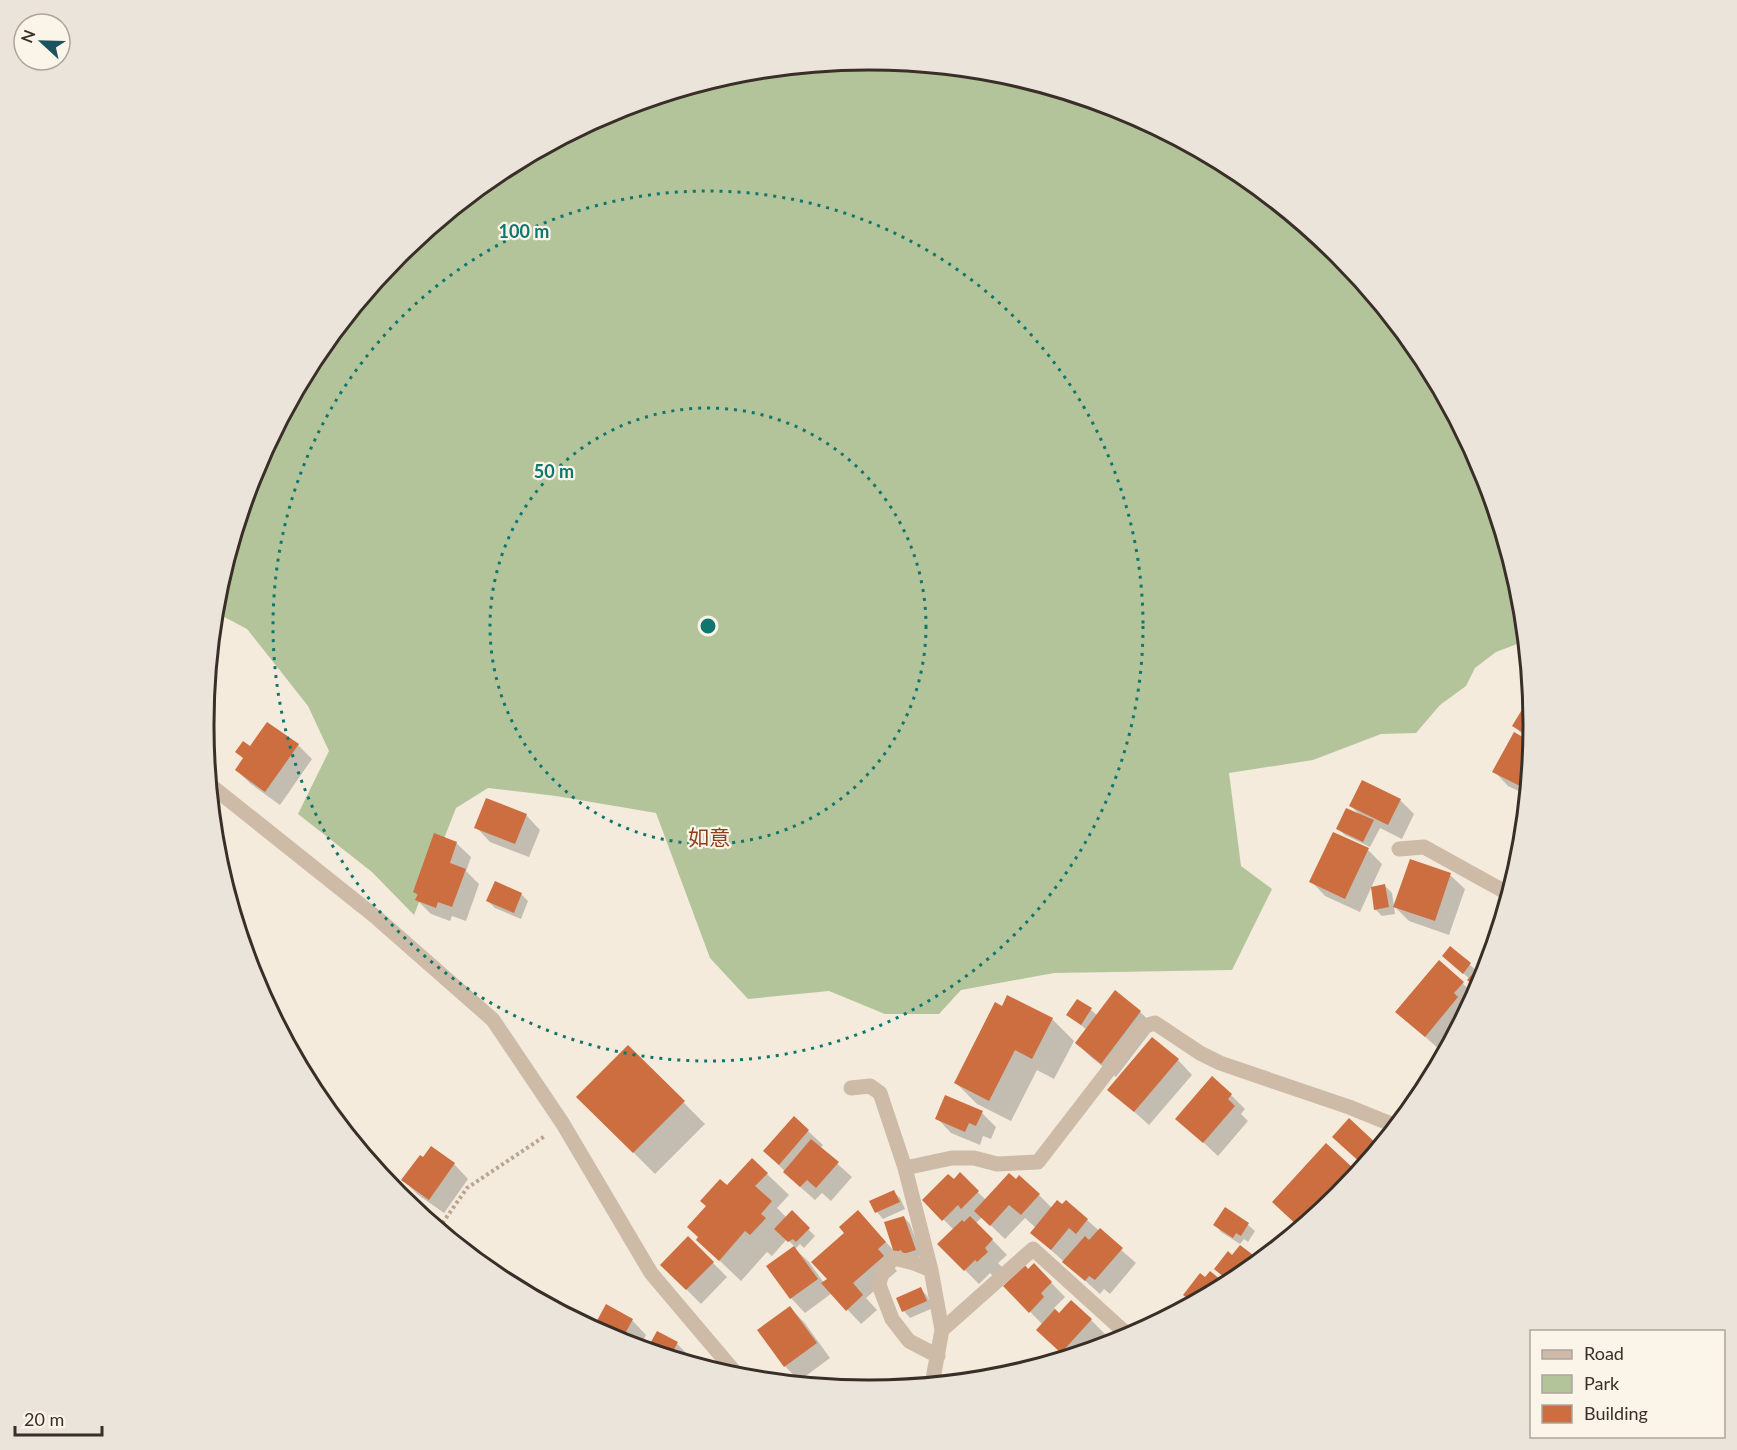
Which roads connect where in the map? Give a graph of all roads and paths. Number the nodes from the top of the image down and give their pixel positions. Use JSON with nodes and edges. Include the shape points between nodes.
{"nodes":[{"id":1,"x":218,"y":791,"type":"edge"},
{"id":2,"x":1399,"y":849,"type":"dead end"},
{"id":3,"x":1502,"y":890,"type":"edge"},
{"id":4,"x":851,"y":1089,"type":"dead end"},
{"id":5,"x":1388,"y":1123,"type":"edge"},
{"id":6,"x":563,"y":1124,"type":"junction"},
{"id":7,"x":905,"y":1168,"type":"junction"},
{"id":8,"x":443,"y":1222,"type":"edge"},
{"id":9,"x":931,"y":1270,"type":"junction"},
{"id":10,"x":1122,"y":1329,"type":"edge"},
{"id":11,"x":942,"y":1330,"type":"junction"},
{"id":12,"x":938,"y":1356,"type":"junction"},
{"id":13,"x":728,"y":1364,"type":"edge"},
{"id":14,"x":934,"y":1376,"type":"edge"}],
"edges":[{"from":1,"to":6,"type":"street","via":[[377,918],[493,1020]]},
{"from":2,"to":3,"type":"street","via":[[1424,847]]},
{"from":4,"to":7,"type":"street","via":[[870,1086],[880,1093]]},
{"from":5,"to":7,"type":"street","via":[[1220,1063],[1155,1023],[1142,1028],[1038,1162],[997,1164],[952,1158]]},
{"from":6,"to":8,"type":"path","via":[[467,1188]]},
{"from":6,"to":13,"type":"street","via":[[651,1273]]},
{"from":7,"to":9,"type":"street"},
{"from":9,"to":11,"type":"street"},
{"from":9,"to":12,"type":"street","via":[[894,1258],[882,1271],[879,1285],[892,1319],[909,1341]]},
{"from":10,"to":11,"type":"street","via":[[1033,1249]]},
{"from":11,"to":12,"type":"street"},
{"from":12,"to":14,"type":"street"}]}
